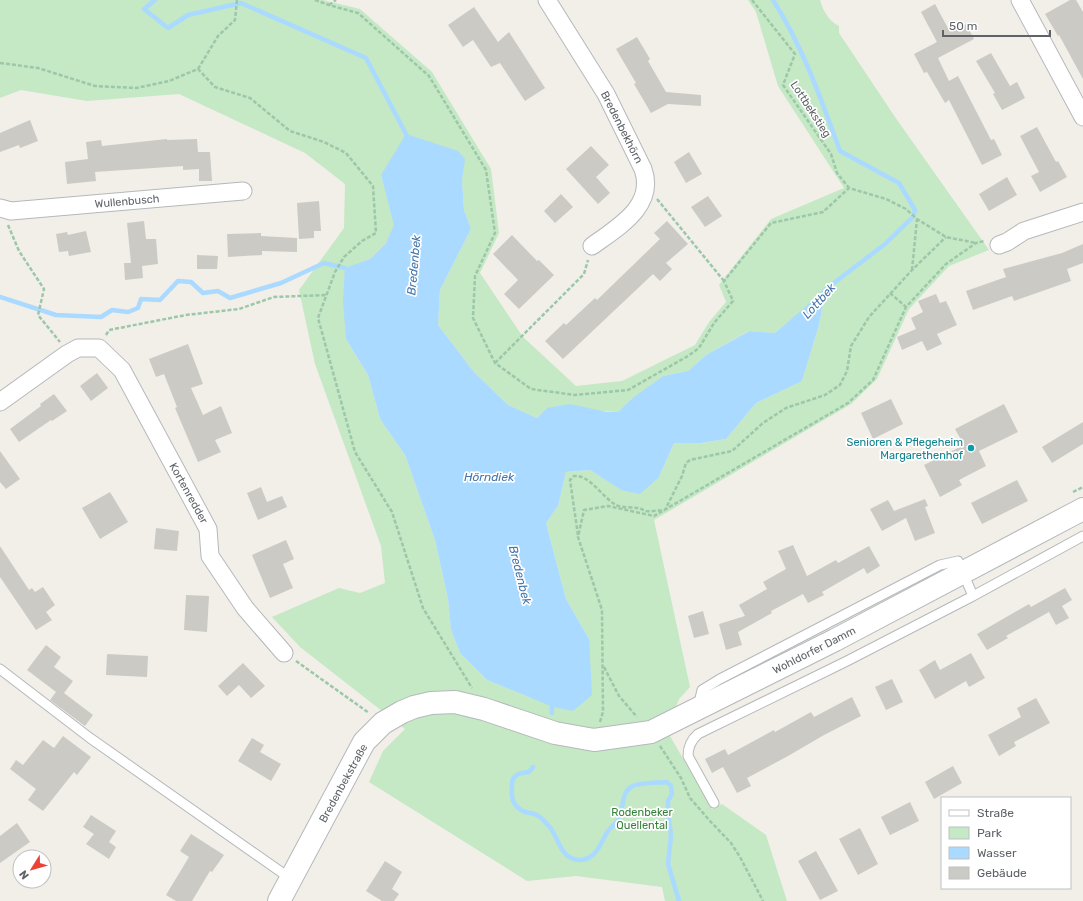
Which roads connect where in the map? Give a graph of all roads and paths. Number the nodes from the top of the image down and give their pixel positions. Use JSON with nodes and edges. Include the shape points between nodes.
{"nodes":[{"id":1,"x":237,"y":0,"type":"edge"},
{"id":2,"x":336,"y":0,"type":"edge"},
{"id":3,"x":547,"y":0,"type":"edge"},
{"id":4,"x":752,"y":0,"type":"edge"},
{"id":5,"x":1020,"y":0,"type":"edge"},
{"id":6,"x":329,"y":5,"type":"dead end"},
{"id":7,"x":0,"y":63,"type":"edge"},
{"id":8,"x":198,"y":69,"type":"junction"},
{"id":9,"x":1083,"y":117,"type":"edge"},
{"id":10,"x":647,"y":187,"type":"junction"},
{"id":11,"x":849,"y":188,"type":"dead end"},
{"id":12,"x":243,"y":191,"type":"dead end"},
{"id":13,"x":906,"y":209,"type":"dead end"},
{"id":14,"x":6,"y":210,"type":"edge"},
{"id":15,"x":1083,"y":212,"type":"edge"},
{"id":16,"x":917,"y":219,"type":"junction"},
{"id":17,"x":946,"y":237,"type":"junction"},
{"id":18,"x":995,"y":242,"type":"joint"},
{"id":19,"x":976,"y":244,"type":"junction"},
{"id":20,"x":592,"y":246,"type":"joint"},
{"id":21,"x":912,"y":270,"type":"junction"},
{"id":22,"x":724,"y":281,"type":"dead end"},
{"id":23,"x":890,"y":293,"type":"junction"},
{"id":24,"x":326,"y":295,"type":"junction"},
{"id":25,"x":906,"y":306,"type":"junction"},
{"id":26,"x":99,"y":348,"type":"junction"},
{"id":27,"x":67,"y":354,"type":"junction"},
{"id":28,"x":495,"y":363,"type":"dead end"},
{"id":29,"x":0,"y":402,"type":"edge"},
{"id":30,"x":1083,"y":509,"type":"edge"},
{"id":31,"x":665,"y":510,"type":"junction"},
{"id":32,"x":1083,"y":536,"type":"edge"},
{"id":33,"x":578,"y":537,"type":"junction"},
{"id":34,"x":963,"y":573,"type":"junction"},
{"id":35,"x":973,"y":596,"type":"junction"},
{"id":36,"x":284,"y":653,"type":"joint"},
{"id":37,"x":603,"y":665,"type":"junction"},
{"id":38,"x":0,"y":669,"type":"edge"},
{"id":39,"x":484,"y":709,"type":"junction"},
{"id":40,"x":383,"y":723,"type":"junction"},
{"id":41,"x":532,"y":727,"type":"joint"},
{"id":42,"x":651,"y":732,"type":"junction"},
{"id":43,"x":594,"y":740,"type":"junction"},
{"id":44,"x":714,"y":803,"type":"dead end"},
{"id":45,"x":291,"y":879,"type":"junction"},
{"id":46,"x":279,"y":901,"type":"edge"},
{"id":47,"x":764,"y":901,"type":"edge"}],
"edges":[{"from":1,"to":8,"type":"path","via":[[234,20],[218,36]]},
{"from":2,"to":6,"type":"path"},
{"from":3,"to":10,"type":"street","name":"Bredenbekhörn","via":[[606,94],[647,178]]},
{"from":4,"to":11,"type":"path","name":"Lottbekstieg","via":[[795,54],[783,85],[831,154],[837,173]]},
{"from":5,"to":9,"type":"street"},
{"from":7,"to":8,"type":"path","via":[[38,68],[95,86],[136,88],[169,81]]},
{"from":8,"to":24,"type":"path","via":[[215,87],[250,98],[290,131],[324,142],[346,153],[373,186],[376,233],[344,257]]},
{"from":10,"to":20,"type":"street","via":[[637,209]]},
{"from":10,"to":22,"type":"path"},
{"from":12,"to":14,"type":"street","name":"Wullenbusch"},
{"from":13,"to":16,"type":"path"},
{"from":14,"to":27,"type":"path","via":[[8,226],[19,251],[44,289],[38,315]]},
{"from":15,"to":18,"type":"street","via":[[1024,231],[1007,242]]},
{"from":16,"to":17,"type":"path"},
{"from":16,"to":21,"type":"path"},
{"from":17,"to":19,"type":"path"},
{"from":17,"to":21,"type":"path"},
{"from":18,"to":19,"type":"path"},
{"from":19,"to":25,"type":"path","via":[[946,264]]},
{"from":20,"to":28,"type":"path","via":[[584,274]]},
{"from":21,"to":23,"type":"path"},
{"from":23,"to":25,"type":"path"},
{"from":23,"to":31,"type":"path","via":[[869,316],[852,346],[840,385],[825,395],[786,408],[763,422],[732,451],[690,460],[686,463]]},
{"from":24,"to":26,"type":"path","via":[[274,297],[239,309],[186,315],[109,330]]},
{"from":24,"to":39,"type":"path","via":[[318,318],[355,452],[392,512],[423,608]]},
{"from":25,"to":31,"type":"path","via":[[873,380],[848,403]]},
{"from":26,"to":27,"type":"street","via":[[78,348]]},
{"from":26,"to":36,"type":"street","name":"Kortenredder","via":[[122,370],[208,529],[210,556],[245,608]]},
{"from":27,"to":29,"type":"street"},
{"from":30,"to":34,"type":"street","name":"Wohldorfer Damm"},
{"from":31,"to":33,"type":"path","via":[[654,516],[608,506],[584,510]]},
{"from":31,"to":33,"type":"path","via":[[647,511],[618,506],[585,478],[574,476],[570,480]]},
{"from":32,"to":35,"type":"lane"},
{"from":33,"to":37,"type":"path","via":[[602,610]]},
{"from":34,"to":35,"type":"lane"},
{"from":34,"to":42,"type":"street","name":"Wohldorfer Damm"},
{"from":35,"to":44,"type":"lane","via":[[846,662],[698,734],[693,738],[688,756]]},
{"from":36,"to":40,"type":"path"},
{"from":37,"to":42,"type":"path","via":[[619,696]]},
{"from":37,"to":43,"type":"path","via":[[603,712]]},
{"from":38,"to":45,"type":"lane","via":[[90,738]]},
{"from":39,"to":40,"type":"street","name":"Bredenbekstraße","via":[[455,702],[431,703],[402,712]]},
{"from":39,"to":41,"type":"street","name":"Bredenbekstraße"},
{"from":40,"to":45,"type":"street","name":"Bredenbekstraße","via":[[364,742]]},
{"from":41,"to":43,"type":"street","name":"Wohldorfer Damm"},
{"from":42,"to":43,"type":"street","name":"Wohldorfer Damm"},
{"from":42,"to":47,"type":"path","via":[[681,778],[690,798],[740,856]]},
{"from":45,"to":46,"type":"street","name":"Bredenbekstraße"}]}
